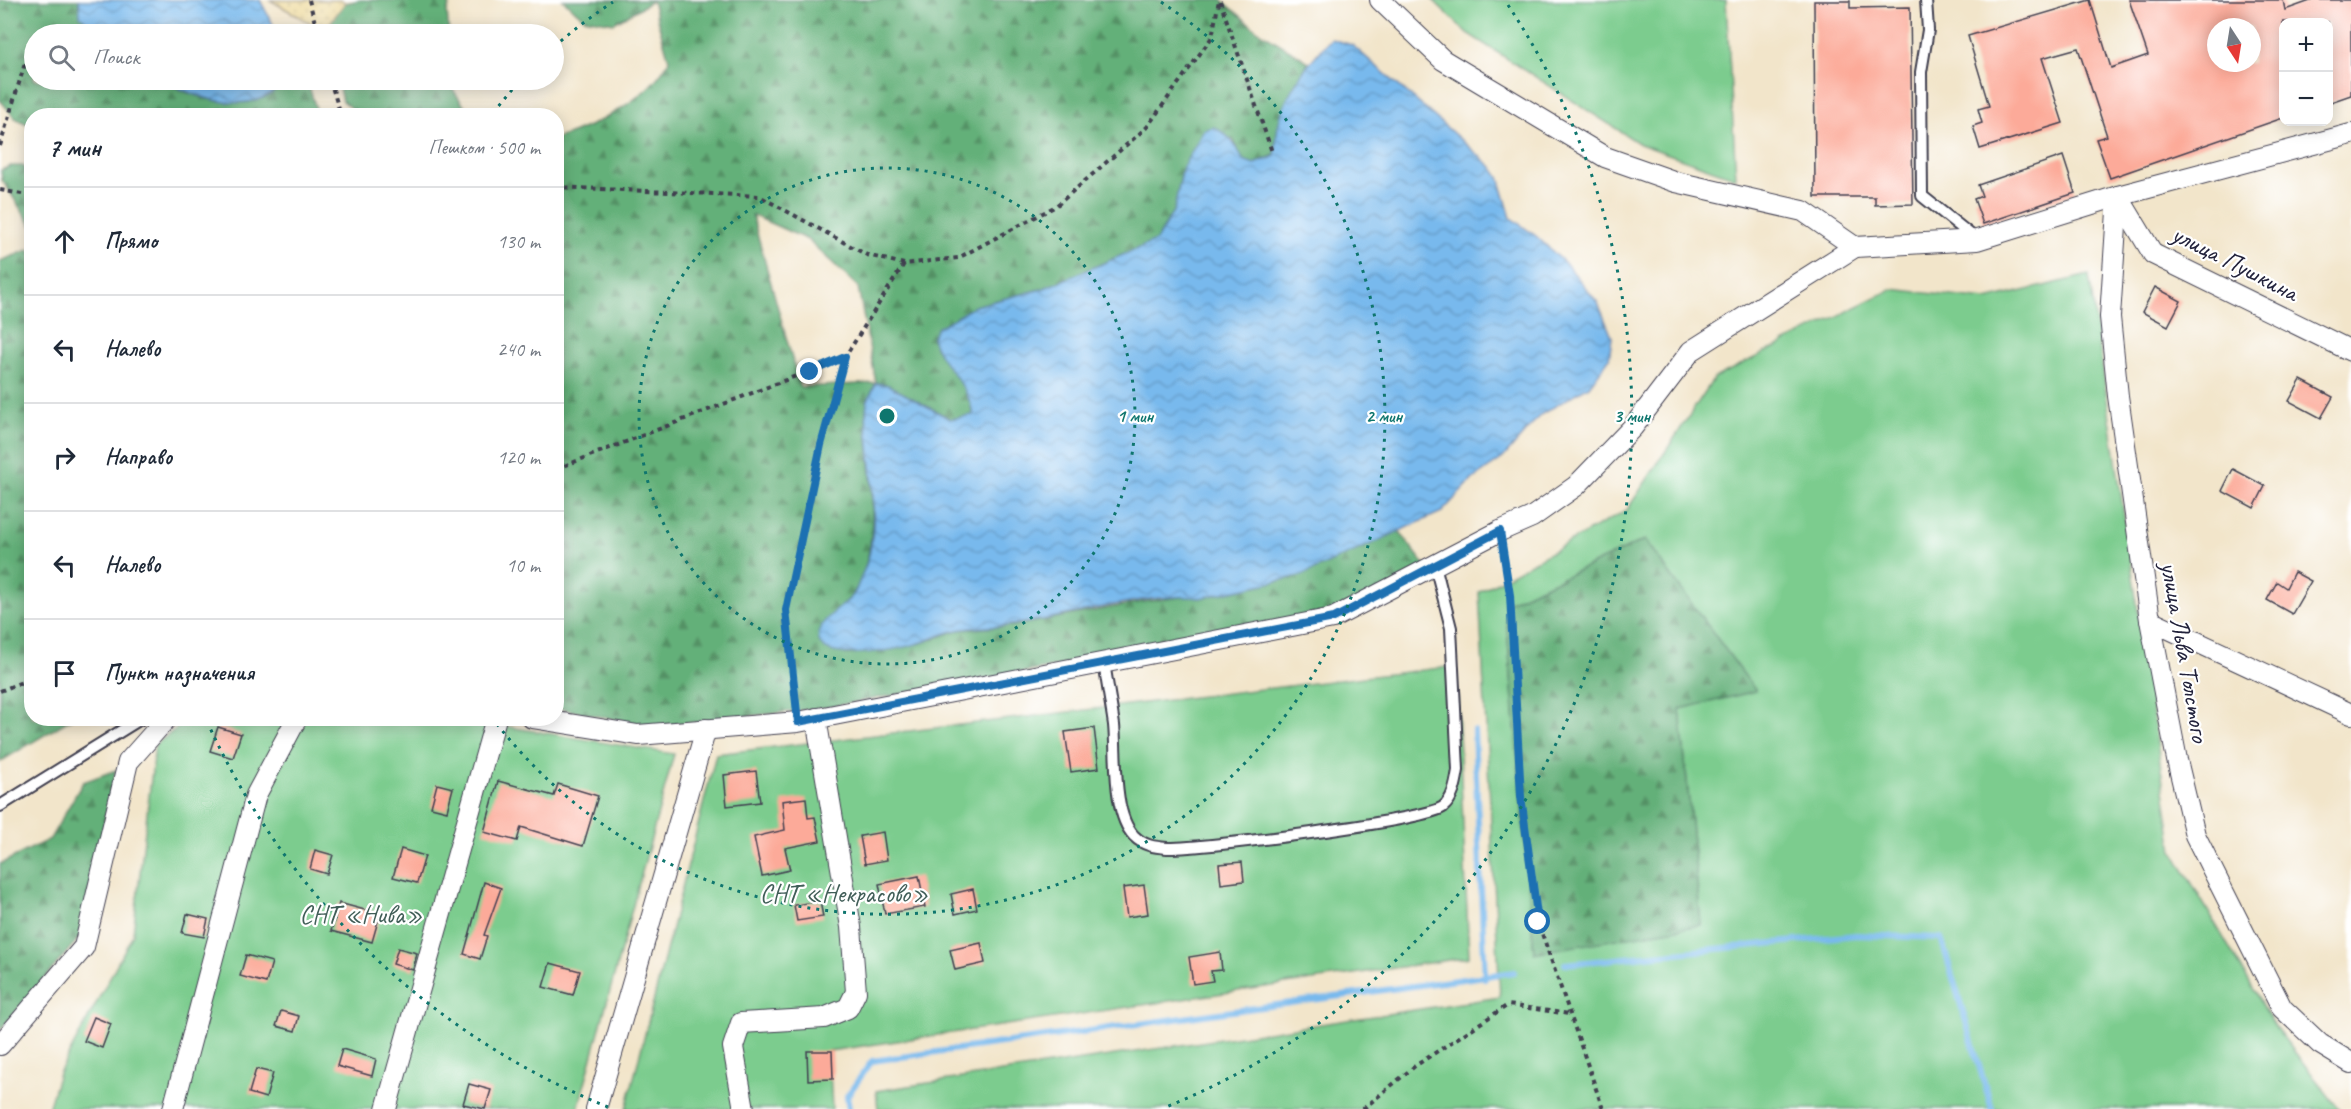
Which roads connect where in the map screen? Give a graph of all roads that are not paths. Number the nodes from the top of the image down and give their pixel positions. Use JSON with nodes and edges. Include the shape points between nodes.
{"nodes":[{"id":1,"x":1380,"y":0,"type":"edge"},
{"id":2,"x":1926,"y":0,"type":"edge"},
{"id":3,"x":2351,"y":134,"type":"edge"},
{"id":4,"x":2118,"y":196,"type":"junction"},
{"id":5,"x":1977,"y":240,"type":"junction"},
{"id":6,"x":1855,"y":247,"type":"junction"},
{"id":7,"x":2351,"y":351,"type":"edge"},
{"id":8,"x":1435,"y":565,"type":"junction"},
{"id":9,"x":2150,"y":620,"type":"junction"},
{"id":10,"x":1104,"y":662,"type":"junction"},
{"id":11,"x":2351,"y":714,"type":"edge"},
{"id":12,"x":807,"y":720,"type":"junction"},
{"id":13,"x":564,"y":723,"type":"edge"},
{"id":14,"x":129,"y":726,"type":"edge"},
{"id":15,"x":160,"y":726,"type":"edge"},
{"id":16,"x":293,"y":726,"type":"edge"},
{"id":17,"x":494,"y":726,"type":"edge"},
{"id":18,"x":706,"y":729,"type":"junction"},
{"id":19,"x":0,"y":806,"type":"edge"},
{"id":20,"x":0,"y":1045,"type":"edge"},
{"id":21,"x":2351,"y":1063,"type":"edge"},
{"id":22,"x":172,"y":1109,"type":"edge"},
{"id":23,"x":386,"y":1109,"type":"edge"},
{"id":24,"x":596,"y":1109,"type":"edge"},
{"id":25,"x":744,"y":1109,"type":"edge"}],
"edges":[{"from":1,"to":6,"type":"street","via":[[1443,60],[1605,157],[1676,182],[1803,212]]},
{"from":2,"to":5,"type":"lane","via":[[1928,30],[1921,72],[1922,196]]},
{"from":3,"to":4,"type":"street"},
{"from":4,"to":5,"type":"street"},
{"from":4,"to":7,"type":"street","name":"улица Пушкина","via":[[2152,254]]},
{"from":4,"to":9,"type":"street","name":"улица Льва Толстого","via":[[2110,317]]},
{"from":5,"to":6,"type":"street"},
{"from":6,"to":8,"type":"street","via":[[1691,351],[1633,427],[1576,486],[1532,517]]},
{"from":8,"to":10,"type":"street","via":[[1334,618]]},
{"from":8,"to":10,"type":"lane","via":[[1453,646],[1458,770],[1455,789],[1442,807],[1417,815],[1288,835],[1169,848],[1147,846],[1133,835],[1119,798]]},
{"from":9,"to":11,"type":"street"},
{"from":9,"to":21,"type":"street","name":"улица Льва Толстого","via":[[2176,760],[2195,835],[2282,1008],[2320,1044]]},
{"from":10,"to":12,"type":"street"},
{"from":12,"to":18,"type":"street"},
{"from":12,"to":25,"type":"street","via":[[851,927],[856,992],[848,1008],[824,1018],[741,1023],[733,1047]]},
{"from":13,"to":18,"type":"street","via":[[638,735]]},
{"from":14,"to":19,"type":"lane"},
{"from":15,"to":20,"type":"street","via":[[128,762],[84,947]]},
{"from":16,"to":22,"type":"street","via":[[256,795]]},
{"from":17,"to":23,"type":"street"},
{"from":18,"to":24,"type":"street"}]}
